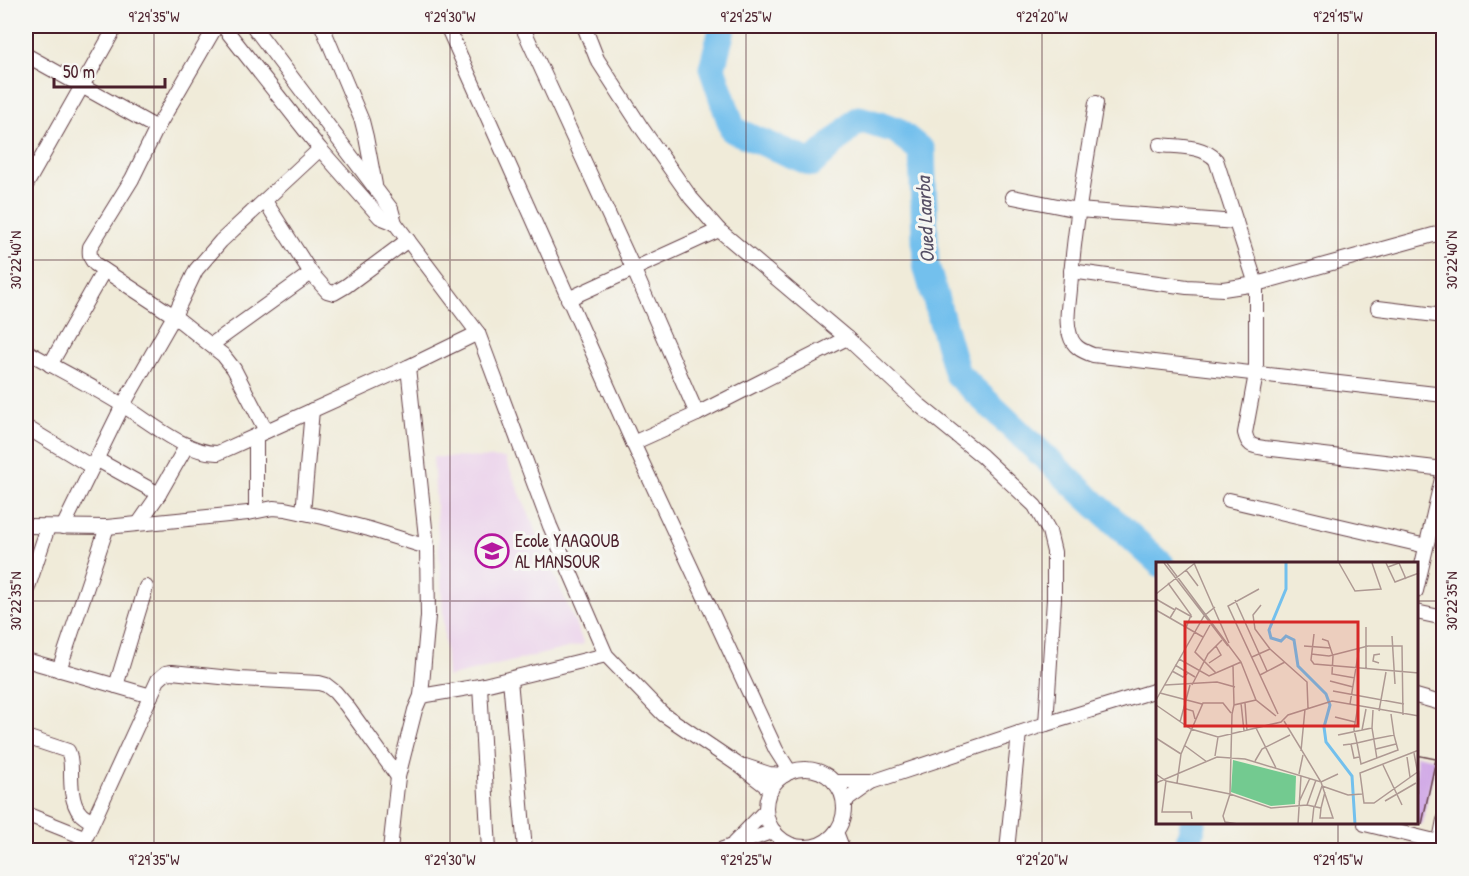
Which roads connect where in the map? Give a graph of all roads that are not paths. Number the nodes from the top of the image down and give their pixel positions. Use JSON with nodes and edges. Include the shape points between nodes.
{"nodes":[{"id":1,"x":116,"y":26,"type":"edge"},
{"id":2,"x":216,"y":26,"type":"edge"},
{"id":3,"x":223,"y":26,"type":"edge"},
{"id":4,"x":253,"y":26,"type":"edge"},
{"id":5,"x":322,"y":26,"type":"edge"},
{"id":6,"x":447,"y":26,"type":"edge"},
{"id":7,"x":522,"y":26,"type":"edge"},
{"id":8,"x":584,"y":26,"type":"edge"},
{"id":9,"x":26,"y":55,"type":"edge"},
{"id":10,"x":82,"y":86,"type":"junction"},
{"id":11,"x":1096,"y":103,"type":"dead end"},
{"id":12,"x":157,"y":128,"type":"junction"},
{"id":13,"x":1160,"y":145,"type":"dead end"},
{"id":14,"x":320,"y":149,"type":"junction"},
{"id":15,"x":26,"y":185,"type":"edge"},
{"id":16,"x":375,"y":187,"type":"junction"},
{"id":17,"x":1013,"y":197,"type":"dead end"},
{"id":18,"x":265,"y":201,"type":"junction"},
{"id":19,"x":1078,"y":210,"type":"junction"},
{"id":20,"x":1236,"y":222,"type":"junction"},
{"id":21,"x":395,"y":224,"type":"junction"},
{"id":22,"x":719,"y":230,"type":"junction"},
{"id":23,"x":1443,"y":232,"type":"edge"},
{"id":24,"x":408,"y":240,"type":"junction"},
{"id":25,"x":104,"y":270,"type":"junction"},
{"id":26,"x":634,"y":270,"type":"junction"},
{"id":27,"x":1071,"y":271,"type":"junction"},
{"id":28,"x":311,"y":273,"type":"junction"},
{"id":29,"x":1256,"y":284,"type":"junction"},
{"id":30,"x":568,"y":299,"type":"junction"},
{"id":31,"x":1378,"y":308,"type":"dead end"},
{"id":32,"x":174,"y":316,"type":"junction"},
{"id":33,"x":1443,"y":316,"type":"edge"},
{"id":34,"x":478,"y":333,"type":"junction"},
{"id":35,"x":847,"y":338,"type":"junction"},
{"id":36,"x":211,"y":345,"type":"junction"},
{"id":37,"x":26,"y":351,"type":"edge"},
{"id":38,"x":50,"y":365,"type":"junction"},
{"id":39,"x":408,"y":367,"type":"junction"},
{"id":40,"x":1256,"y":374,"type":"junction"},
{"id":41,"x":1443,"y":395,"type":"edge"},
{"id":42,"x":123,"y":405,"type":"junction"},
{"id":43,"x":312,"y":410,"type":"junction"},
{"id":44,"x":697,"y":414,"type":"junction"},
{"id":45,"x":26,"y":429,"type":"edge"},
{"id":46,"x":261,"y":433,"type":"junction"},
{"id":47,"x":633,"y":444,"type":"junction"},
{"id":48,"x":186,"y":446,"type":"junction"},
{"id":49,"x":94,"y":463,"type":"junction"},
{"id":50,"x":1443,"y":470,"type":"edge"},
{"id":51,"x":159,"y":494,"type":"junction"},
{"id":52,"x":1229,"y":500,"type":"dead end"},
{"id":53,"x":256,"y":510,"type":"junction"},
{"id":54,"x":303,"y":513,"type":"junction"},
{"id":55,"x":139,"y":523,"type":"junction"},
{"id":56,"x":26,"y":525,"type":"edge"},
{"id":57,"x":48,"y":527,"type":"junction"},
{"id":58,"x":63,"y":527,"type":"junction"},
{"id":59,"x":107,"y":527,"type":"junction"},
{"id":60,"x":1426,"y":546,"type":"junction"},
{"id":61,"x":426,"y":548,"type":"junction"},
{"id":62,"x":1418,"y":582,"type":"edge"},
{"id":63,"x":146,"y":587,"type":"dead end"},
{"id":64,"x":26,"y":593,"type":"edge"},
{"id":65,"x":1418,"y":612,"type":"edge"},
{"id":66,"x":1443,"y":618,"type":"edge"},
{"id":67,"x":606,"y":655,"type":"junction"},
{"id":68,"x":26,"y":660,"type":"edge"},
{"id":69,"x":59,"y":670,"type":"junction"},
{"id":70,"x":510,"y":679,"type":"junction"},
{"id":71,"x":116,"y":686,"type":"junction"},
{"id":72,"x":480,"y":686,"type":"junction"},
{"id":73,"x":1156,"y":690,"type":"edge"},
{"id":74,"x":151,"y":696,"type":"junction"},
{"id":75,"x":421,"y":696,"type":"junction"},
{"id":76,"x":1418,"y":697,"type":"edge"},
{"id":77,"x":1443,"y":704,"type":"edge"},
{"id":78,"x":1046,"y":724,"type":"junction"},
{"id":79,"x":1019,"y":733,"type":"junction"},
{"id":80,"x":26,"y":737,"type":"edge"},
{"id":81,"x":737,"y":764,"type":"junction"},
{"id":82,"x":788,"y":774,"type":"junction"},
{"id":83,"x":398,"y":777,"type":"junction"},
{"id":84,"x":834,"y":782,"type":"junction"},
{"id":85,"x":872,"y":783,"type":"junction"},
{"id":86,"x":771,"y":790,"type":"junction"},
{"id":87,"x":844,"y":802,"type":"junction"},
{"id":88,"x":766,"y":810,"type":"junction"},
{"id":89,"x":26,"y":814,"type":"edge"},
{"id":90,"x":1443,"y":820,"type":"edge"},
{"id":91,"x":92,"y":822,"type":"junction"},
{"id":92,"x":1368,"y":825,"type":"edge"},
{"id":93,"x":774,"y":831,"type":"junction"},
{"id":94,"x":836,"y":832,"type":"junction"},
{"id":95,"x":83,"y":844,"type":"edge"},
{"id":96,"x":1439,"y":847,"type":"edge"},
{"id":97,"x":818,"y":848,"type":"edge"},
{"id":98,"x":725,"y":849,"type":"edge"},
{"id":99,"x":390,"y":850,"type":"edge"},
{"id":100,"x":489,"y":850,"type":"edge"},
{"id":101,"x":525,"y":850,"type":"edge"},
{"id":102,"x":843,"y":850,"type":"edge"},
{"id":103,"x":1007,"y":850,"type":"edge"}],
"edges":[{"from":1,"to":10,"type":"street"},
{"from":2,"to":12,"type":"street"},
{"from":3,"to":14,"type":"street"},
{"from":4,"to":16,"type":"street"},
{"from":5,"to":16,"type":"street","via":[[362,121]]},
{"from":6,"to":30,"type":"street"},
{"from":7,"to":26,"type":"street"},
{"from":8,"to":22,"type":"street","via":[[597,59],[641,127],[691,198]]},
{"from":9,"to":10,"type":"street"},
{"from":10,"to":12,"type":"street"},
{"from":10,"to":15,"type":"street"},
{"from":11,"to":19,"type":"street"},
{"from":12,"to":25,"type":"street","via":[[132,179],[90,247],[90,259]]},
{"from":13,"to":20,"type":"street","via":[[1199,149],[1212,155]]},
{"from":14,"to":18,"type":"street"},
{"from":14,"to":21,"type":"street","via":[[380,217]]},
{"from":16,"to":21,"type":"street","via":[[391,209]]},
{"from":17,"to":19,"type":"street"},
{"from":18,"to":28,"type":"street"},
{"from":18,"to":32,"type":"street","via":[[196,270]]},
{"from":19,"to":20,"type":"street"},
{"from":19,"to":27,"type":"street"},
{"from":20,"to":29,"type":"street"},
{"from":21,"to":24,"type":"street"},
{"from":22,"to":26,"type":"street"},
{"from":22,"to":35,"type":"street"},
{"from":23,"to":29,"type":"street"},
{"from":24,"to":28,"type":"street","via":[[334,293],[327,291]]},
{"from":24,"to":34,"type":"street"},
{"from":25,"to":32,"type":"street"},
{"from":25,"to":38,"type":"street"},
{"from":26,"to":30,"type":"street"},
{"from":26,"to":44,"type":"street"},
{"from":27,"to":29,"type":"street","via":[[1210,289]]},
{"from":27,"to":40,"type":"street","via":[[1067,322],[1070,337],[1079,349],[1093,355]]},
{"from":28,"to":36,"type":"street"},
{"from":29,"to":40,"type":"street"},
{"from":30,"to":47,"type":"street"},
{"from":31,"to":33,"type":"street"},
{"from":32,"to":36,"type":"street"},
{"from":32,"to":42,"type":"street"},
{"from":34,"to":39,"type":"street"},
{"from":34,"to":67,"type":"street","via":[[550,526]]},
{"from":35,"to":44,"type":"street"},
{"from":35,"to":78,"type":"street","via":[[1035,506],[1049,531],[1054,552],[1054,599]]},
{"from":36,"to":46,"type":"street","via":[[234,369]]},
{"from":37,"to":38,"type":"street"},
{"from":38,"to":42,"type":"street"},
{"from":39,"to":43,"type":"street"},
{"from":39,"to":61,"type":"street"},
{"from":40,"to":41,"type":"street"},
{"from":40,"to":50,"type":"street","via":[[1245,433],[1247,442],[1253,446]]},
{"from":42,"to":48,"type":"street"},
{"from":42,"to":49,"type":"street"},
{"from":43,"to":46,"type":"street"},
{"from":43,"to":54,"type":"street"},
{"from":44,"to":47,"type":"street"},
{"from":45,"to":49,"type":"street"},
{"from":46,"to":48,"type":"street","via":[[219,453]]},
{"from":46,"to":53,"type":"street"},
{"from":47,"to":82,"type":"street"},
{"from":48,"to":51,"type":"street"},
{"from":49,"to":51,"type":"street"},
{"from":49,"to":58,"type":"street"},
{"from":50,"to":60,"type":"street"},
{"from":51,"to":55,"type":"street"},
{"from":52,"to":60,"type":"street"},
{"from":53,"to":54,"type":"street","via":[[273,508]]},
{"from":53,"to":55,"type":"street"},
{"from":54,"to":61,"type":"street"},
{"from":55,"to":59,"type":"street"},
{"from":56,"to":57,"type":"street"},
{"from":57,"to":58,"type":"street"},
{"from":57,"to":64,"type":"street"},
{"from":58,"to":59,"type":"street"},
{"from":59,"to":69,"type":"street"},
{"from":60,"to":62,"type":"street"},
{"from":61,"to":75,"type":"street","via":[[428,616]]},
{"from":63,"to":71,"type":"street"},
{"from":65,"to":66,"type":"street"},
{"from":67,"to":70,"type":"street"},
{"from":67,"to":81,"type":"street","via":[[663,714]]},
{"from":68,"to":69,"type":"street"},
{"from":69,"to":71,"type":"street"},
{"from":70,"to":72,"type":"street"},
{"from":70,"to":101,"type":"street"},
{"from":71,"to":74,"type":"street"},
{"from":72,"to":75,"type":"street"},
{"from":72,"to":100,"type":"street"},
{"from":73,"to":78,"type":"street"},
{"from":74,"to":83,"type":"street","via":[[162,676],[172,672],[326,685],[336,692]]},
{"from":74,"to":91,"type":"street"},
{"from":75,"to":83,"type":"street"},
{"from":76,"to":77,"type":"street"},
{"from":78,"to":79,"type":"street"},
{"from":79,"to":85,"type":"street"},
{"from":79,"to":103,"type":"street"},
{"from":80,"to":91,"type":"street","via":[[68,751],[75,802],[81,814]]},
{"from":81,"to":82,"type":"street","via":[[770,774]]},
{"from":81,"to":86,"type":"street"},
{"from":82,"to":84,"type":"street","via":[[814,770]]},
{"from":82,"to":86,"type":"street"},
{"from":83,"to":99,"type":"street"},
{"from":84,"to":85,"type":"street"},
{"from":84,"to":87,"type":"street"},
{"from":85,"to":87,"type":"street"},
{"from":86,"to":88,"type":"street"},
{"from":87,"to":94,"type":"street","via":[[842,823]]},
{"from":88,"to":93,"type":"street"},
{"from":88,"to":98,"type":"street"},
{"from":89,"to":95,"type":"street"},
{"from":90,"to":96,"type":"street"},
{"from":91,"to":95,"type":"street"},
{"from":92,"to":96,"type":"street"},
{"from":93,"to":97,"type":"street","via":[[792,845]]},
{"from":93,"to":98,"type":"street"},
{"from":94,"to":97,"type":"street"},
{"from":94,"to":102,"type":"street"}]}
